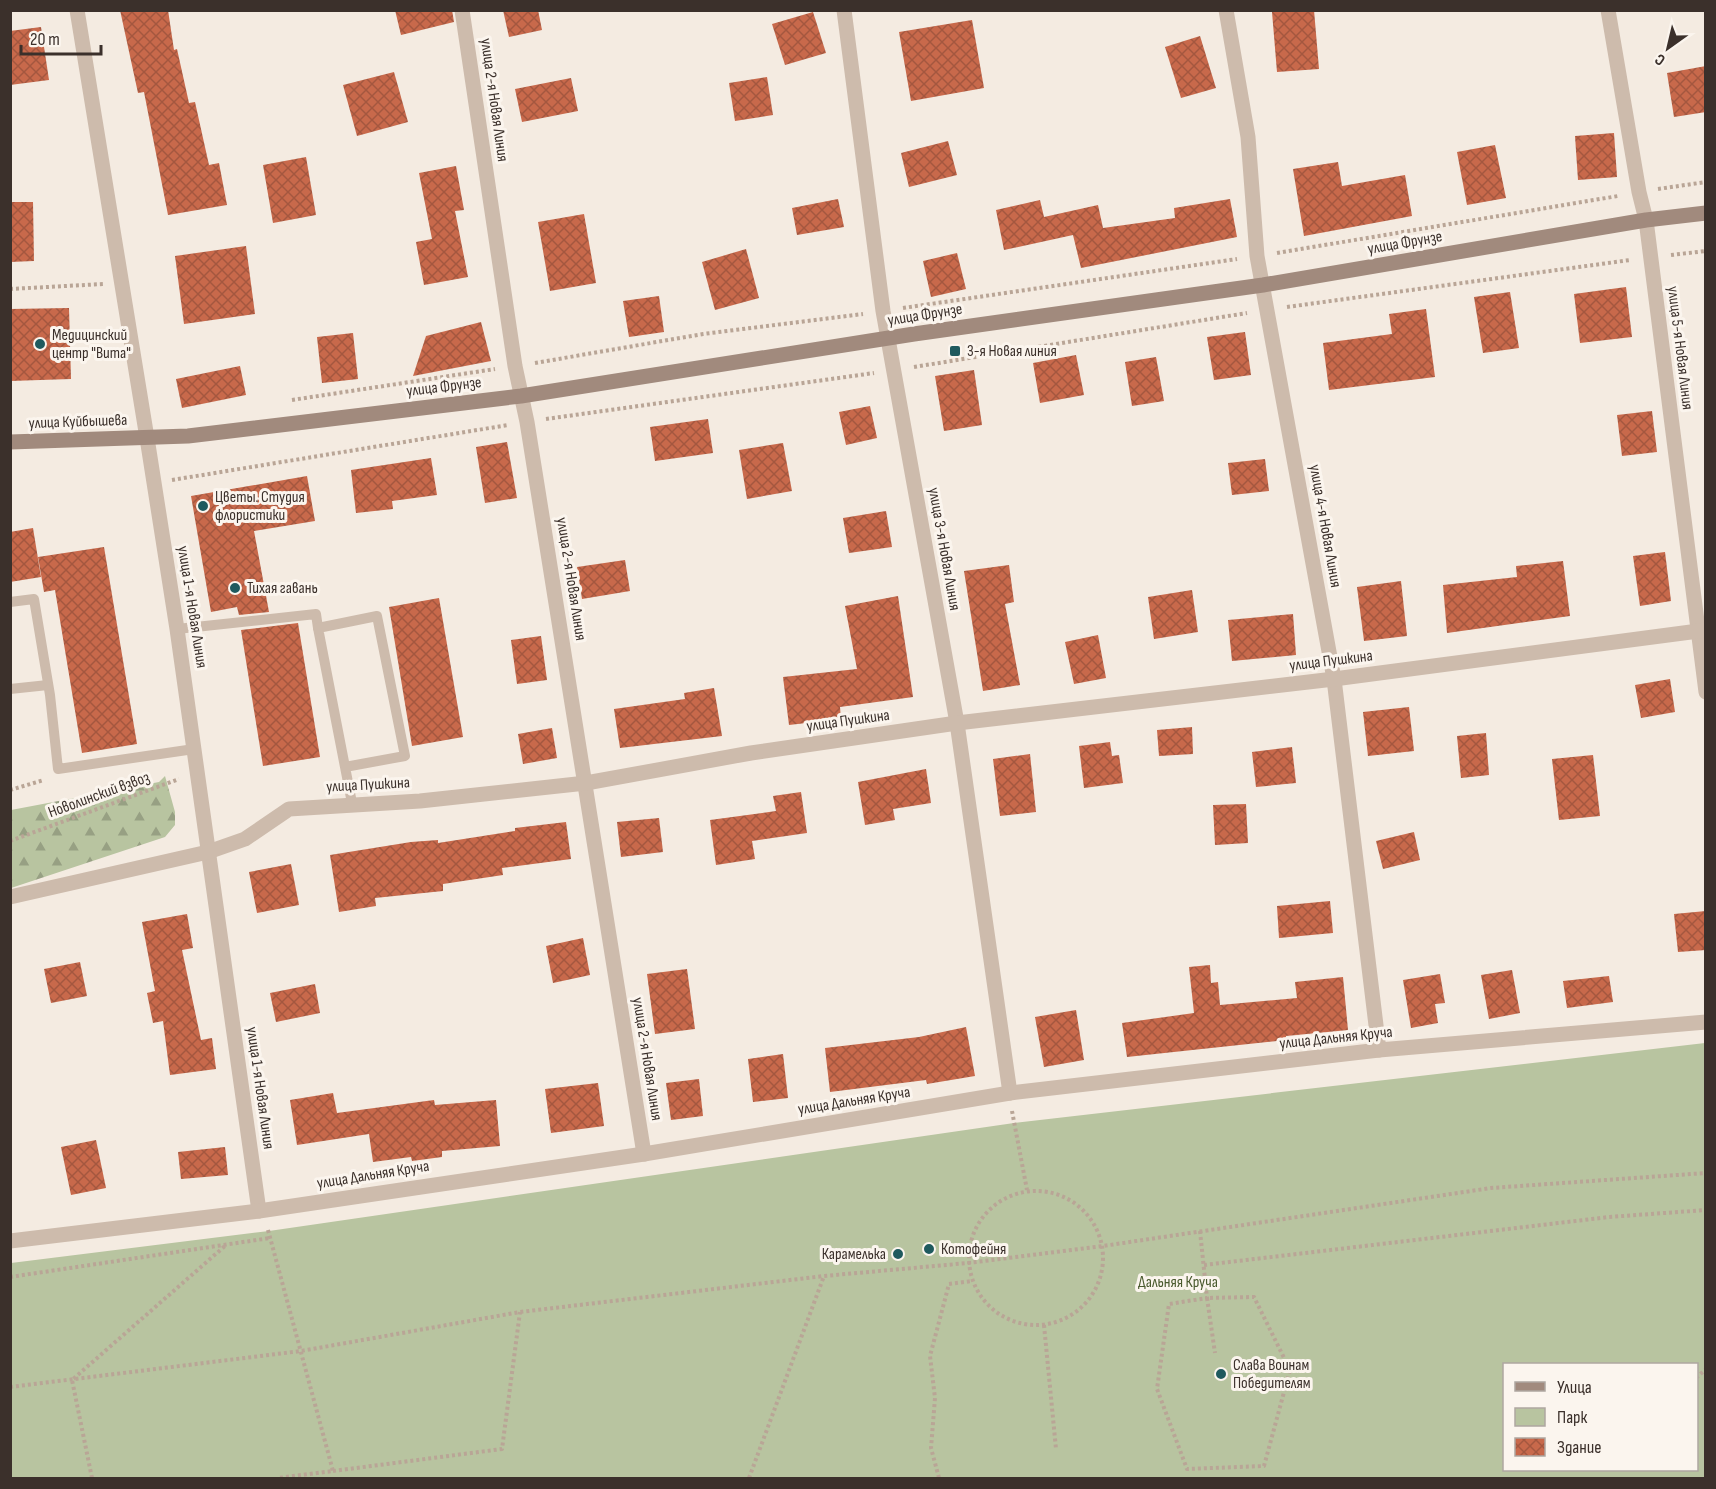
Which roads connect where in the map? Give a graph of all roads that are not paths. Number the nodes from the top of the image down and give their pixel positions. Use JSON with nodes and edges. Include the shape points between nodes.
{"nodes":[{"id":1,"x":76,"y":10,"type":"edge"},
{"id":2,"x":462,"y":10,"type":"edge"},
{"id":3,"x":844,"y":10,"type":"edge"},
{"id":4,"x":1226,"y":10,"type":"edge"},
{"id":5,"x":1608,"y":10,"type":"edge"},
{"id":6,"x":1706,"y":213,"type":"edge"},
{"id":7,"x":1646,"y":220,"type":"junction"},
{"id":8,"x":1263,"y":285,"type":"junction"},
{"id":9,"x":888,"y":339,"type":"junction"},
{"id":10,"x":521,"y":396,"type":"junction"},
{"id":11,"x":147,"y":438,"type":"junction"},
{"id":12,"x":10,"y":442,"type":"edge"},
{"id":13,"x":10,"y":602,"type":"edge"},
{"id":14,"x":318,"y":627,"type":"junction"},
{"id":15,"x":177,"y":629,"type":"junction"},
{"id":16,"x":1701,"y":630,"type":"edge"},
{"id":17,"x":1334,"y":679,"type":"junction"},
{"id":18,"x":48,"y":685,"type":"junction"},
{"id":19,"x":10,"y":689,"type":"edge"},
{"id":20,"x":1706,"y":692,"type":"edge"},
{"id":21,"x":957,"y":723,"type":"junction"},
{"id":22,"x":194,"y":749,"type":"junction"},
{"id":23,"x":345,"y":767,"type":"junction"},
{"id":24,"x":586,"y":783,"type":"junction"},
{"id":25,"x":352,"y":803,"type":"junction"},
{"id":26,"x":208,"y":852,"type":"junction"},
{"id":27,"x":10,"y":897,"type":"edge"},
{"id":28,"x":1706,"y":1022,"type":"edge"},
{"id":29,"x":1378,"y":1050,"type":"junction"},
{"id":30,"x":1010,"y":1093,"type":"junction"},
{"id":31,"x":644,"y":1154,"type":"junction"},
{"id":32,"x":259,"y":1211,"type":"junction"},
{"id":33,"x":10,"y":1240,"type":"edge"}],
"edges":[{"from":1,"to":11,"type":"street","name":"улица 1-я Новая Линия"},
{"from":2,"to":10,"type":"street","name":"улица 2-я Новая Линия"},
{"from":3,"to":9,"type":"street","name":"улица 3-я Новая Линия"},
{"from":4,"to":8,"type":"street","name":"улица 4-я Новая Линия","via":[[1248,137],[1257,256]]},
{"from":5,"to":7,"type":"street","name":"улица 5-я Новая Линия"},
{"from":6,"to":7,"type":"main road","name":"улица Фрунзе"},
{"from":7,"to":8,"type":"main road","name":"улица Фрунзе"},
{"from":7,"to":16,"type":"street","name":"улица 5-я Новая Линия"},
{"from":8,"to":9,"type":"main road","name":"улица Фрунзе"},
{"from":8,"to":17,"type":"street","name":"улица 4-я Новая Линия"},
{"from":9,"to":10,"type":"main road","name":"улица Фрунзе"},
{"from":9,"to":21,"type":"street","name":"улица 3-я Новая Линия"},
{"from":10,"to":11,"type":"main road","name":"улица Фрунзе"},
{"from":10,"to":24,"type":"street","name":"улица 2-я Новая Линия"},
{"from":11,"to":12,"type":"main road","name":"улица Куйбышева"},
{"from":11,"to":15,"type":"street","name":"улица 1-я Новая Линия"},
{"from":13,"to":18,"type":"lane","via":[[34,599]]},
{"from":14,"to":15,"type":"lane","via":[[316,614]]},
{"from":14,"to":23,"type":"lane"},
{"from":14,"to":23,"type":"lane","via":[[377,616],[405,756]]},
{"from":15,"to":22,"type":"street","name":"улица 1-я Новая Линия"},
{"from":16,"to":17,"type":"street","name":"улица Пушкина"},
{"from":16,"to":20,"type":"street","name":"улица 5-я Новая Линия"},
{"from":17,"to":21,"type":"street","name":"улица Пушкина"},
{"from":17,"to":29,"type":"street","name":"улица 4-я Новая Линия"},
{"from":18,"to":19,"type":"lane"},
{"from":18,"to":22,"type":"lane","via":[[58,769]]},
{"from":21,"to":24,"type":"street","name":"улица Пушкина","via":[[751,753]]},
{"from":21,"to":30,"type":"street","name":"улица 3-я Новая Линия"},
{"from":22,"to":26,"type":"street","name":"улица 1-я Новая Линия"},
{"from":23,"to":25,"type":"lane"},
{"from":24,"to":25,"type":"street","name":"улица Пушкина","via":[[420,801]]},
{"from":24,"to":31,"type":"street","name":"улица 2-я Новая Линия"},
{"from":25,"to":26,"type":"street","name":"улица Пушкина","via":[[289,808],[245,839]]},
{"from":26,"to":27,"type":"street","name":"улица Пушкина"},
{"from":26,"to":32,"type":"street","name":"улица 1-я Новая Линия"},
{"from":28,"to":29,"type":"street","name":"улица Дальняя Круча"},
{"from":29,"to":30,"type":"street","name":"улица Дальняя Круча"},
{"from":30,"to":31,"type":"street","name":"улица Дальняя Круча"},
{"from":31,"to":32,"type":"street","name":"улица Дальняя Круча"},
{"from":32,"to":33,"type":"street","name":"улица Дальняя Круча"}]}
